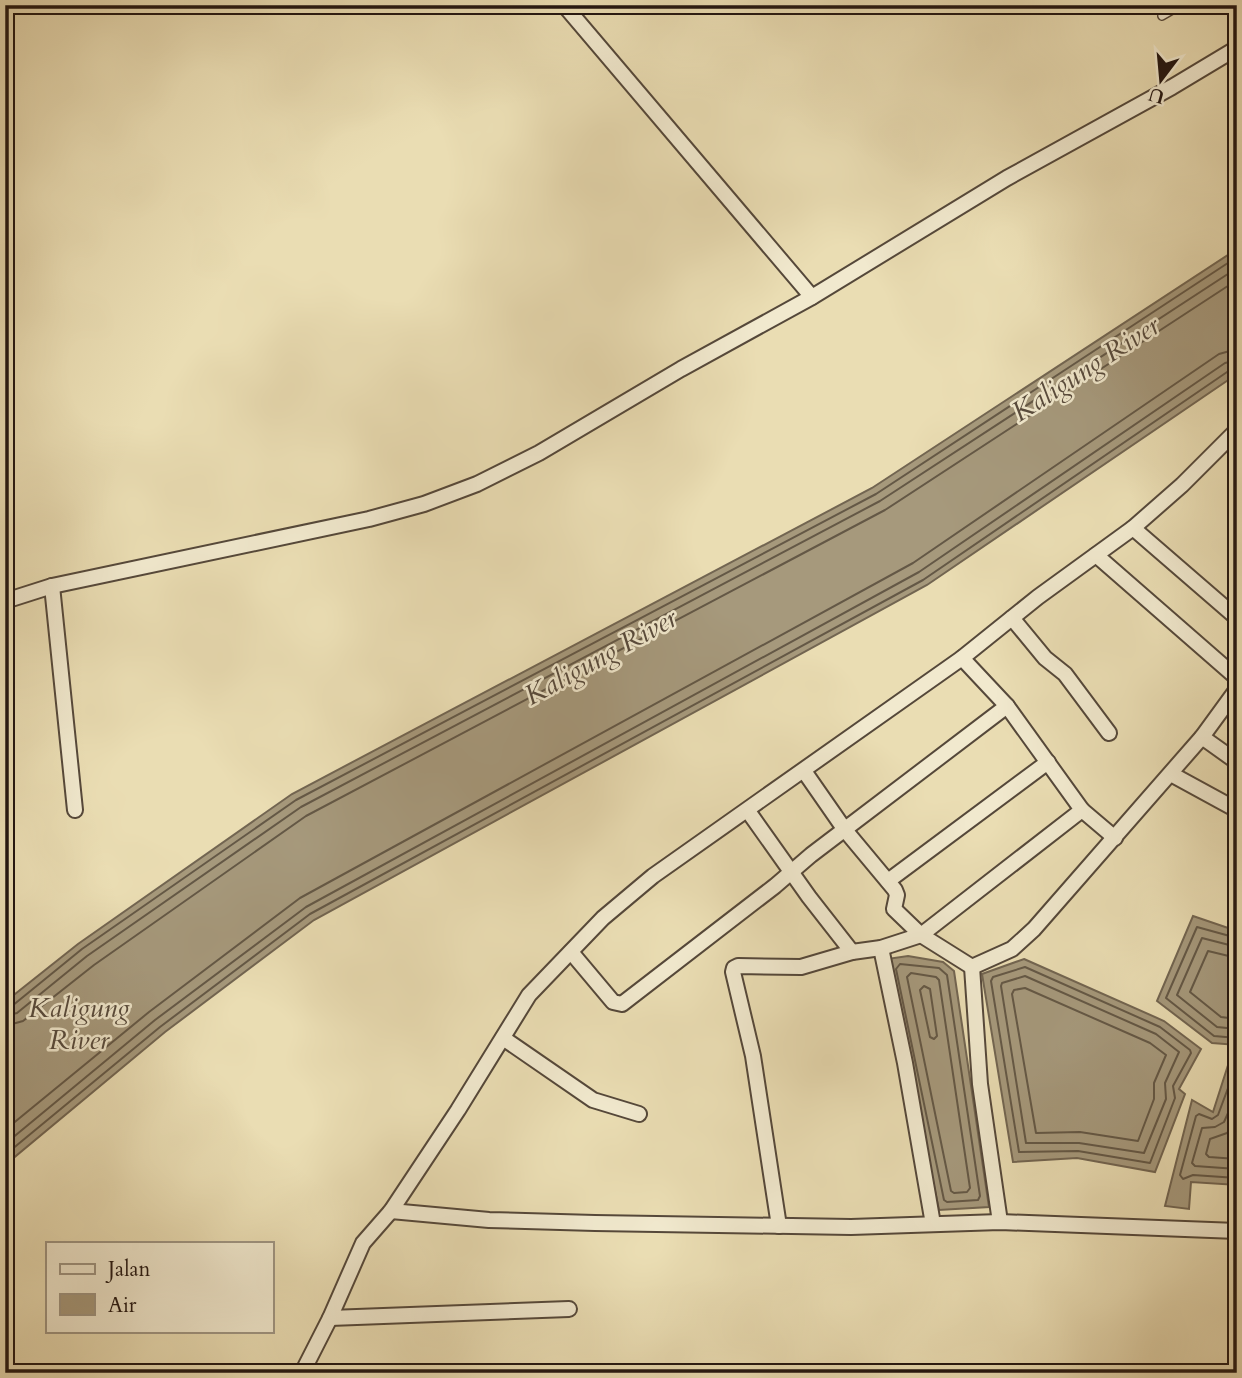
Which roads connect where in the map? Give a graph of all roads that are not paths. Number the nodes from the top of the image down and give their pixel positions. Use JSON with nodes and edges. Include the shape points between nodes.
{"nodes":[{"id":1,"x":564,"y":5,"type":"edge"},
{"id":2,"x":1178,"y":6,"type":"edge"},
{"id":3,"x":1162,"y":16,"type":"dead end"},
{"id":4,"x":1237,"y":48,"type":"edge"},
{"id":5,"x":812,"y":297,"type":"junction"},
{"id":6,"x":1237,"y":430,"type":"edge"},
{"id":7,"x":1133,"y":528,"type":"junction"},
{"id":8,"x":1096,"y":555,"type":"junction"},
{"id":9,"x":52,"y":586,"type":"junction"},
{"id":10,"x":5,"y":601,"type":"edge"},
{"id":11,"x":1012,"y":618,"type":"junction"},
{"id":12,"x":1237,"y":618,"type":"edge"},
{"id":13,"x":962,"y":657,"type":"junction"},
{"id":14,"x":1237,"y":678,"type":"edge"},
{"id":15,"x":1234,"y":698,"type":"edge"},
{"id":16,"x":1007,"y":706,"type":"junction"},
{"id":17,"x":1109,"y":733,"type":"dead end"},
{"id":18,"x":1202,"y":737,"type":"junction"},
{"id":19,"x":1048,"y":762,"type":"junction"},
{"id":20,"x":1237,"y":762,"type":"edge"},
{"id":21,"x":804,"y":771,"type":"junction"},
{"id":22,"x":1171,"y":774,"type":"junction"},
{"id":23,"x":75,"y":810,"type":"dead end"},
{"id":24,"x":1082,"y":810,"type":"junction"},
{"id":25,"x":1237,"y":810,"type":"edge"},
{"id":26,"x":748,"y":811,"type":"junction"},
{"id":27,"x":845,"y":830,"type":"junction"},
{"id":28,"x":1115,"y":838,"type":"junction"},
{"id":29,"x":792,"y":871,"type":"junction"},
{"id":30,"x":888,"y":881,"type":"junction"},
{"id":31,"x":921,"y":935,"type":"junction"},
{"id":32,"x":881,"y":948,"type":"junction"},
{"id":33,"x":571,"y":952,"type":"junction"},
{"id":34,"x":852,"y":952,"type":"junction"},
{"id":35,"x":972,"y":967,"type":"junction"},
{"id":36,"x":503,"y":1038,"type":"junction"},
{"id":37,"x":639,"y":1114,"type":"dead end"},
{"id":38,"x":388,"y":1214,"type":"junction"},
{"id":39,"x":1000,"y":1223,"type":"junction"},
{"id":40,"x":933,"y":1224,"type":"junction"},
{"id":41,"x":779,"y":1226,"type":"junction"},
{"id":42,"x":1237,"y":1231,"type":"edge"},
{"id":43,"x":569,"y":1309,"type":"dead end"},
{"id":44,"x":330,"y":1318,"type":"junction"},
{"id":45,"x":302,"y":1373,"type":"edge"}],
"edges":[{"from":1,"to":5,"type":"street"},
{"from":2,"to":3,"type":"lane"},
{"from":4,"to":5,"type":"street","via":[[1007,178]]},
{"from":5,"to":9,"type":"street","via":[[477,484],[369,519]]},
{"from":6,"to":7,"type":"street"},
{"from":7,"to":8,"type":"street"},
{"from":7,"to":12,"type":"street"},
{"from":8,"to":11,"type":"street"},
{"from":8,"to":14,"type":"street"},
{"from":9,"to":10,"type":"street"},
{"from":9,"to":23,"type":"street"},
{"from":11,"to":13,"type":"street"},
{"from":11,"to":17,"type":"street","via":[[1045,658],[1065,674]]},
{"from":13,"to":16,"type":"street"},
{"from":13,"to":21,"type":"street"},
{"from":15,"to":18,"type":"street"},
{"from":16,"to":19,"type":"street"},
{"from":16,"to":27,"type":"street"},
{"from":18,"to":20,"type":"street"},
{"from":18,"to":22,"type":"street"},
{"from":19,"to":24,"type":"street"},
{"from":19,"to":30,"type":"street"},
{"from":21,"to":26,"type":"street"},
{"from":21,"to":27,"type":"street"},
{"from":22,"to":25,"type":"street"},
{"from":22,"to":28,"type":"street"},
{"from":24,"to":28,"type":"street"},
{"from":24,"to":31,"type":"street"},
{"from":26,"to":29,"type":"street"},
{"from":26,"to":33,"type":"street","via":[[653,876]]},
{"from":27,"to":29,"type":"street"},
{"from":27,"to":30,"type":"street"},
{"from":28,"to":35,"type":"street","via":[[1018,944]]},
{"from":29,"to":33,"type":"street","via":[[622,1004],[614,1002]]},
{"from":29,"to":34,"type":"street"},
{"from":30,"to":31,"type":"street","via":[[897,895],[894,909]]},
{"from":31,"to":32,"type":"street"},
{"from":31,"to":35,"type":"street"},
{"from":32,"to":34,"type":"street"},
{"from":32,"to":40,"type":"street"},
{"from":33,"to":36,"type":"street","via":[[529,995]]},
{"from":34,"to":41,"type":"street","via":[[801,967],[738,966],[733,970],[753,1056]]},
{"from":35,"to":39,"type":"street","via":[[980,1084]]},
{"from":36,"to":37,"type":"street","via":[[593,1100]]},
{"from":36,"to":38,"type":"street"},
{"from":38,"to":41,"type":"street"},
{"from":38,"to":44,"type":"street","via":[[363,1243]]},
{"from":39,"to":40,"type":"street"},
{"from":39,"to":42,"type":"street"},
{"from":40,"to":41,"type":"street"},
{"from":43,"to":44,"type":"street"},
{"from":44,"to":45,"type":"street"}]}
